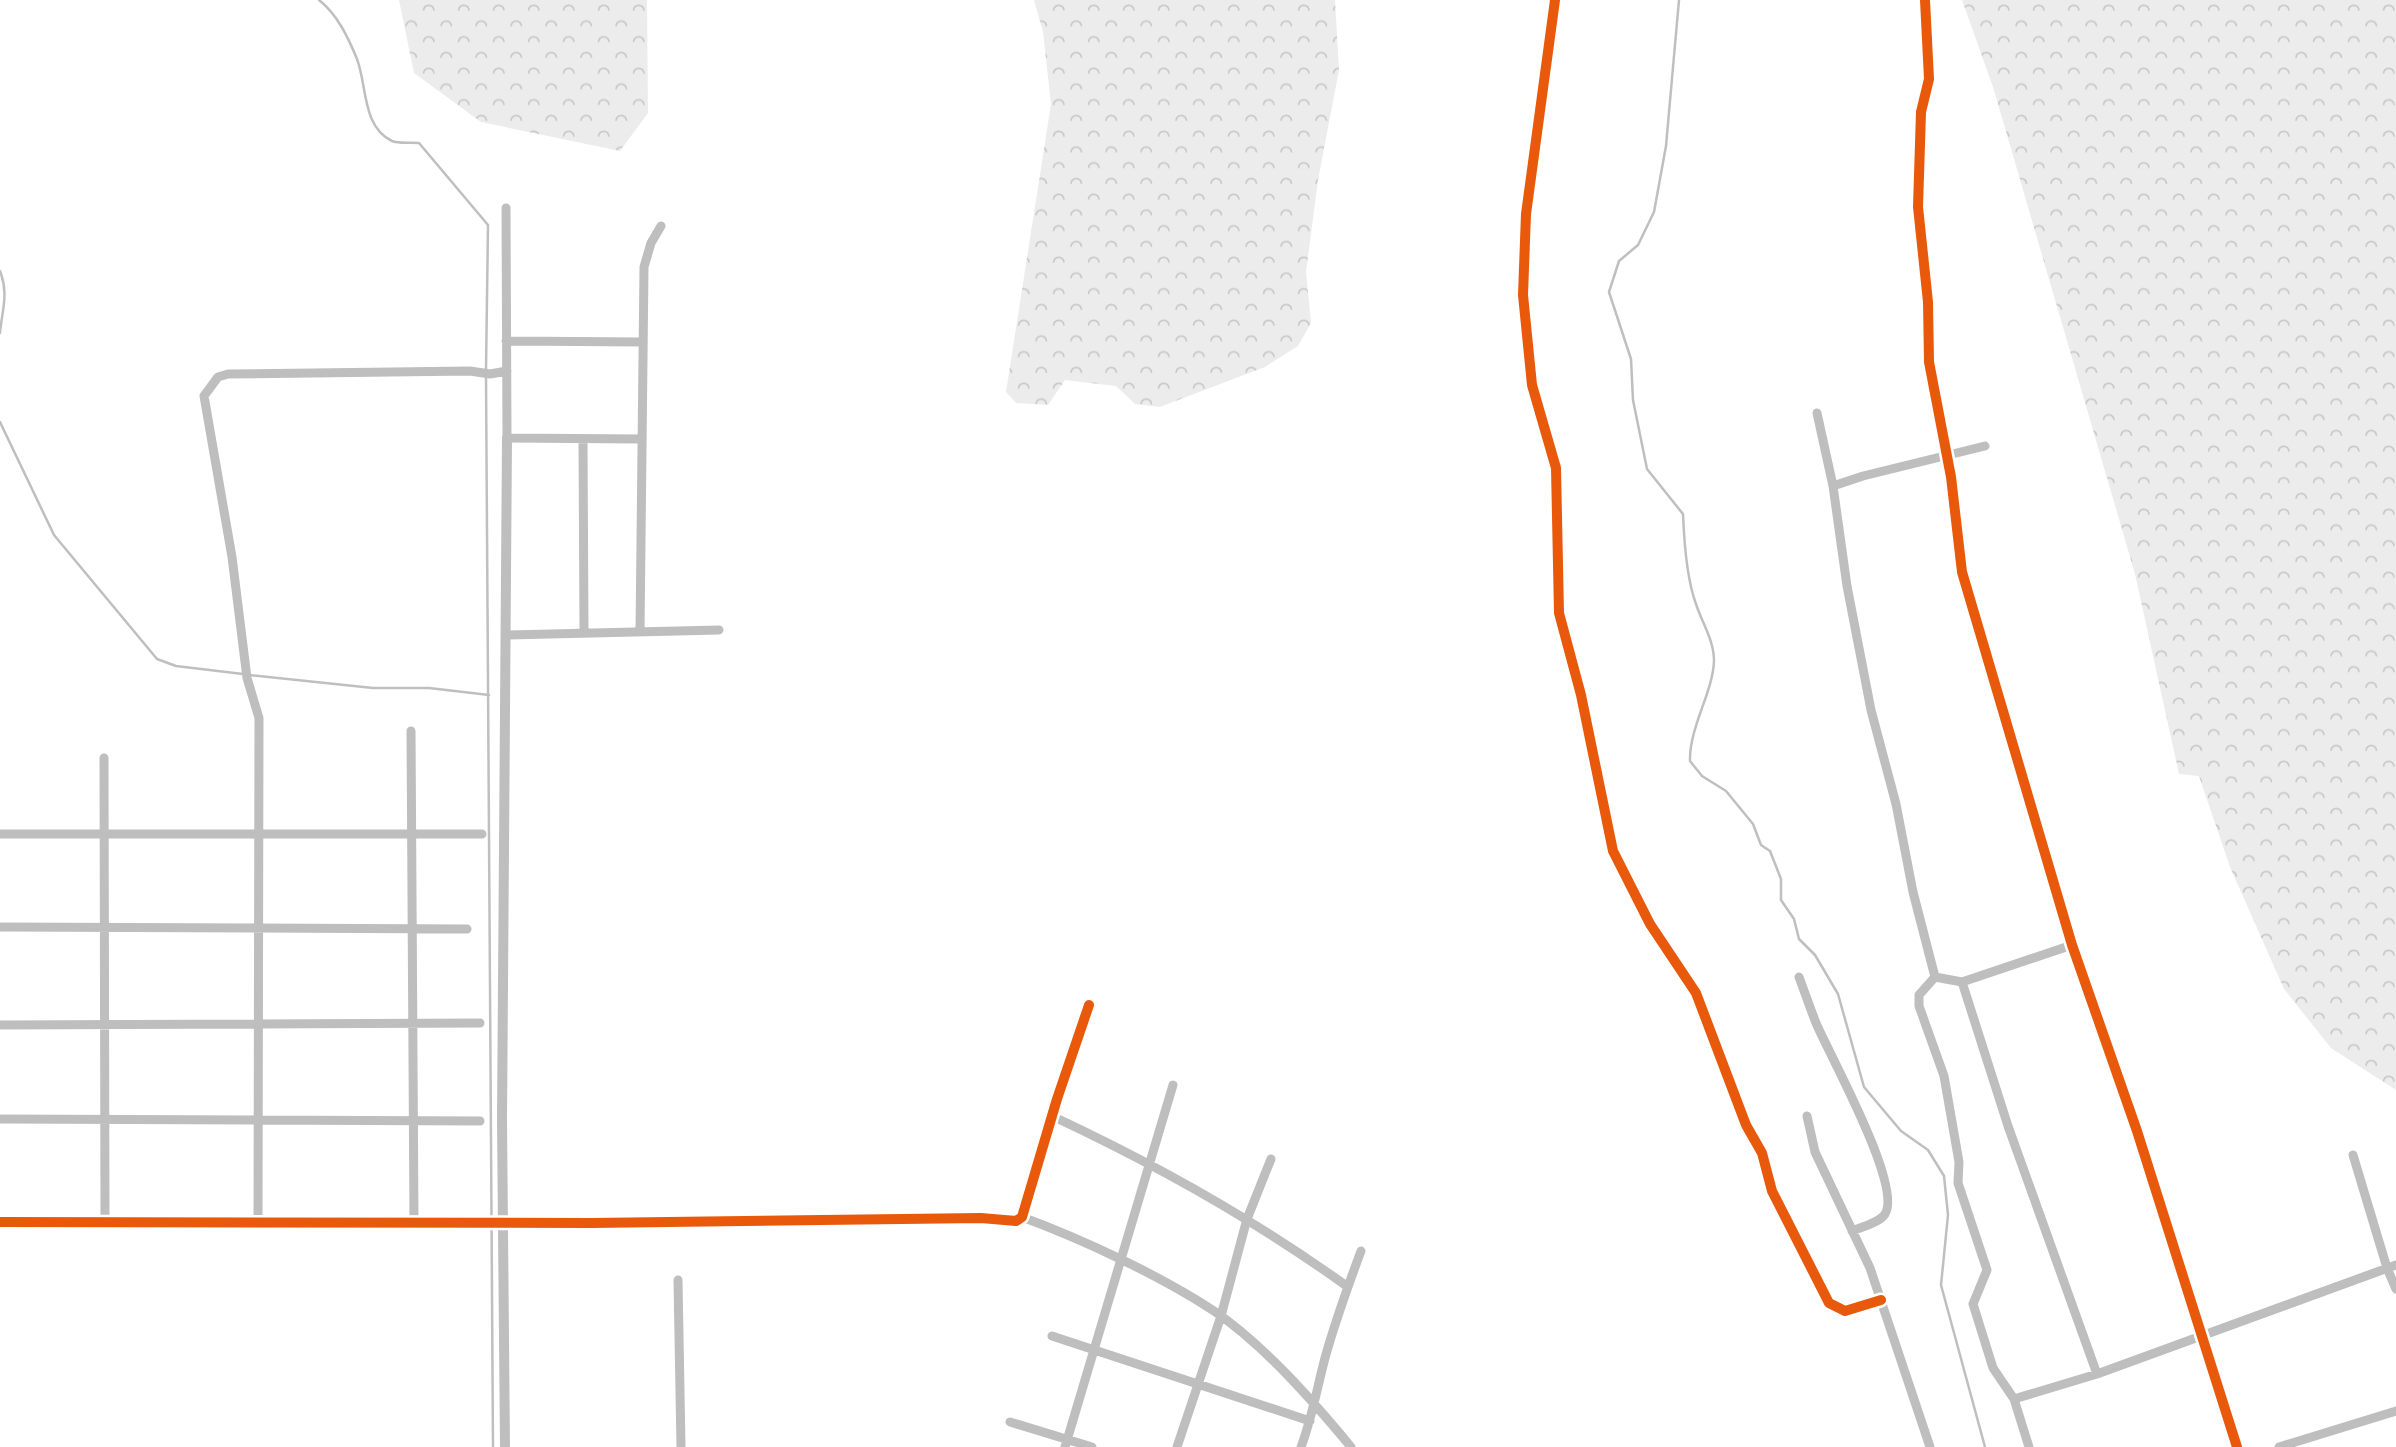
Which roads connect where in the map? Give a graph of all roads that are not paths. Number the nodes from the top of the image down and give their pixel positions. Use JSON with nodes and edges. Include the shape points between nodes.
{"nodes":[{"id":1,"x":1555,"y":0,"type":"edge"},
{"id":2,"x":1925,"y":0,"type":"edge"},
{"id":3,"x":506,"y":208,"type":"dead end"},
{"id":4,"x":661,"y":226,"type":"dead end"},
{"id":5,"x":506,"y":341,"type":"junction"},
{"id":6,"x":643,"y":342,"type":"junction"},
{"id":7,"x":506,"y":371,"type":"junction"},
{"id":8,"x":1817,"y":413,"type":"dead end"},
{"id":9,"x":507,"y":438,"type":"junction"},
{"id":10,"x":641,"y":439,"type":"junction"},
{"id":11,"x":583,"y":440,"type":"junction"},
{"id":12,"x":1985,"y":446,"type":"dead end"},
{"id":13,"x":1947,"y":454,"type":"junction"},
{"id":14,"x":1833,"y":486,"type":"junction"},
{"id":15,"x":719,"y":629,"type":"dead end"},
{"id":16,"x":584,"y":632,"type":"junction"},
{"id":17,"x":640,"y":632,"type":"junction"},
{"id":18,"x":506,"y":635,"type":"junction"},
{"id":19,"x":411,"y":731,"type":"dead end"},
{"id":20,"x":104,"y":758,"type":"dead end"},
{"id":21,"x":0,"y":834,"type":"edge"},
{"id":22,"x":104,"y":834,"type":"junction"},
{"id":23,"x":259,"y":834,"type":"junction"},
{"id":24,"x":412,"y":834,"type":"junction"},
{"id":25,"x":482,"y":834,"type":"dead end"},
{"id":26,"x":0,"y":927,"type":"edge"},
{"id":27,"x":104,"y":928,"type":"junction"},
{"id":28,"x":258,"y":928,"type":"junction"},
{"id":29,"x":412,"y":929,"type":"junction"},
{"id":30,"x":467,"y":929,"type":"dead end"},
{"id":31,"x":2072,"y":945,"type":"junction"},
{"id":32,"x":1799,"y":977,"type":"dead end"},
{"id":33,"x":1935,"y":977,"type":"junction"},
{"id":34,"x":1962,"y":982,"type":"junction"},
{"id":35,"x":1089,"y":1005,"type":"dead end"},
{"id":36,"x":480,"y":1023,"type":"dead end"},
{"id":37,"x":104,"y":1024,"type":"junction"},
{"id":38,"x":258,"y":1024,"type":"junction"},
{"id":39,"x":411,"y":1024,"type":"junction"},
{"id":40,"x":0,"y":1025,"type":"edge"},
{"id":41,"x":1173,"y":1085,"type":"dead end"},
{"id":42,"x":1052,"y":1116,"type":"junction"},
{"id":43,"x":1807,"y":1116,"type":"dead end"},
{"id":44,"x":0,"y":1119,"type":"edge"},
{"id":45,"x":104,"y":1120,"type":"junction"},
{"id":46,"x":258,"y":1120,"type":"junction"},
{"id":47,"x":412,"y":1121,"type":"junction"},
{"id":48,"x":480,"y":1121,"type":"dead end"},
{"id":49,"x":2353,"y":1155,"type":"dead end"},
{"id":50,"x":1271,"y":1159,"type":"dead end"},
{"id":51,"x":1151,"y":1165,"type":"junction"},
{"id":52,"x":1022,"y":1217,"type":"junction"},
{"id":53,"x":1247,"y":1219,"type":"junction"},
{"id":54,"x":105,"y":1221,"type":"junction"},
{"id":55,"x":495,"y":1221,"type":"junction"},
{"id":56,"x":0,"y":1222,"type":"edge"},
{"id":57,"x":258,"y":1223,"type":"junction"},
{"id":58,"x":414,"y":1223,"type":"junction"},
{"id":59,"x":1852,"y":1231,"type":"junction"},
{"id":60,"x":1361,"y":1251,"type":"dead end"},
{"id":61,"x":1123,"y":1262,"type":"junction"},
{"id":62,"x":2391,"y":1267,"type":"edge"},
{"id":63,"x":678,"y":1280,"type":"dead end"},
{"id":64,"x":1348,"y":1287,"type":"junction"},
{"id":65,"x":2396,"y":1289,"type":"edge"},
{"id":66,"x":1881,"y":1300,"type":"junction"},
{"id":67,"x":1221,"y":1316,"type":"junction"},
{"id":68,"x":2204,"y":1335,"type":"junction"},
{"id":69,"x":1052,"y":1336,"type":"dead end"},
{"id":70,"x":1092,"y":1349,"type":"junction"},
{"id":71,"x":2097,"y":1374,"type":"junction"},
{"id":72,"x":1196,"y":1385,"type":"junction"},
{"id":73,"x":2014,"y":1399,"type":"junction"},
{"id":74,"x":1315,"y":1407,"type":"junction"},
{"id":75,"x":2396,"y":1411,"type":"edge"},
{"id":76,"x":1310,"y":1421,"type":"junction"},
{"id":77,"x":1010,"y":1422,"type":"dead end"},
{"id":78,"x":1066,"y":1443,"type":"edge"},
{"id":79,"x":505,"y":1447,"type":"edge"},
{"id":80,"x":681,"y":1447,"type":"edge"},
{"id":81,"x":1093,"y":1447,"type":"edge"},
{"id":82,"x":1177,"y":1447,"type":"edge"},
{"id":83,"x":1301,"y":1447,"type":"edge"},
{"id":84,"x":1351,"y":1447,"type":"edge"},
{"id":85,"x":1930,"y":1447,"type":"edge"},
{"id":86,"x":2029,"y":1447,"type":"edge"},
{"id":87,"x":2237,"y":1447,"type":"edge"},
{"id":88,"x":2278,"y":1447,"type":"edge"}],
"edges":[{"from":1,"to":66,"type":"street","via":[[1526,214],[1524,306],[1532,385],[1556,468],[1559,613],[1613,851],[1650,924],[1696,993],[1746,1125],[1762,1153],[1772,1191],[1829,1303],[1844,1311]]},
{"from":2,"to":13,"type":"street","via":[[1929,79],[1921,112],[1918,207],[1929,362]]},
{"from":3,"to":5,"type":"street"},
{"from":4,"to":6,"type":"street","via":[[644,267]]},
{"from":5,"to":6,"type":"street"},
{"from":5,"to":7,"type":"street"},
{"from":6,"to":10,"type":"street"},
{"from":7,"to":9,"type":"street"},
{"from":7,"to":23,"type":"street","via":[[228,374],[210,385],[204,396],[247,674],[259,718]]},
{"from":8,"to":14,"type":"street"},
{"from":9,"to":11,"type":"street"},
{"from":9,"to":18,"type":"street"},
{"from":10,"to":11,"type":"street"},
{"from":10,"to":17,"type":"street"},
{"from":11,"to":16,"type":"street"},
{"from":12,"to":13,"type":"street"},
{"from":13,"to":14,"type":"street"},
{"from":13,"to":31,"type":"street","via":[[1962,572]]},
{"from":14,"to":33,"type":"street","via":[[1871,710]]},
{"from":15,"to":17,"type":"street"},
{"from":16,"to":17,"type":"street"},
{"from":16,"to":18,"type":"street"},
{"from":18,"to":55,"type":"street","via":[[502,1108]]},
{"from":19,"to":24,"type":"street"},
{"from":20,"to":22,"type":"street"},
{"from":21,"to":22,"type":"street"},
{"from":22,"to":23,"type":"street"},
{"from":22,"to":27,"type":"street"},
{"from":23,"to":24,"type":"street"},
{"from":23,"to":28,"type":"street"},
{"from":24,"to":25,"type":"street"},
{"from":24,"to":29,"type":"street"},
{"from":26,"to":27,"type":"street"},
{"from":27,"to":28,"type":"street"},
{"from":27,"to":37,"type":"street"},
{"from":28,"to":29,"type":"street"},
{"from":28,"to":38,"type":"street"},
{"from":29,"to":30,"type":"street"},
{"from":29,"to":39,"type":"street"},
{"from":31,"to":34,"type":"street"},
{"from":31,"to":68,"type":"street"},
{"from":32,"to":59,"type":"street","via":[[1828,1050],[1864,1119],[1888,1200],[1879,1220]]},
{"from":33,"to":34,"type":"street"},
{"from":33,"to":73,"type":"street","via":[[1919,995],[1919,1006],[1944,1076],[1958,1150],[1958,1183],[1987,1270],[1973,1304],[1993,1368]]},
{"from":34,"to":71,"type":"street"},
{"from":35,"to":42,"type":"street"},
{"from":36,"to":39,"type":"street"},
{"from":37,"to":38,"type":"street"},
{"from":37,"to":40,"type":"street"},
{"from":37,"to":45,"type":"street"},
{"from":38,"to":39,"type":"street"},
{"from":38,"to":46,"type":"street"},
{"from":39,"to":47,"type":"street"},
{"from":41,"to":51,"type":"street"},
{"from":42,"to":51,"type":"street"},
{"from":42,"to":52,"type":"street"},
{"from":43,"to":59,"type":"street","via":[[1815,1152]]},
{"from":44,"to":45,"type":"street"},
{"from":45,"to":46,"type":"street"},
{"from":45,"to":54,"type":"street"},
{"from":46,"to":47,"type":"street"},
{"from":46,"to":57,"type":"street"},
{"from":47,"to":48,"type":"street"},
{"from":47,"to":58,"type":"street"},
{"from":49,"to":62,"type":"street"},
{"from":50,"to":53,"type":"street"},
{"from":51,"to":53,"type":"street"},
{"from":51,"to":61,"type":"street"},
{"from":52,"to":55,"type":"street","via":[[1016,1222],[981,1218]]},
{"from":52,"to":61,"type":"street"},
{"from":53,"to":64,"type":"street"},
{"from":53,"to":67,"type":"street"},
{"from":54,"to":56,"type":"street"},
{"from":54,"to":57,"type":"street"},
{"from":55,"to":58,"type":"street"},
{"from":55,"to":79,"type":"street"},
{"from":57,"to":58,"type":"street"},
{"from":59,"to":66,"type":"street"},
{"from":60,"to":64,"type":"street"},
{"from":61,"to":67,"type":"street"},
{"from":61,"to":70,"type":"street"},
{"from":62,"to":65,"type":"street"},
{"from":62,"to":68,"type":"street"},
{"from":63,"to":80,"type":"street"},
{"from":64,"to":74,"type":"street","via":[[1324,1361]]},
{"from":66,"to":85,"type":"street"},
{"from":67,"to":72,"type":"street"},
{"from":67,"to":74,"type":"street"},
{"from":68,"to":71,"type":"street"},
{"from":68,"to":87,"type":"street"},
{"from":69,"to":70,"type":"street"},
{"from":70,"to":72,"type":"street"},
{"from":70,"to":78,"type":"street"},
{"from":71,"to":73,"type":"street"},
{"from":72,"to":76,"type":"street"},
{"from":72,"to":82,"type":"street"},
{"from":73,"to":86,"type":"street"},
{"from":74,"to":76,"type":"street"},
{"from":74,"to":84,"type":"street"},
{"from":75,"to":88,"type":"street"},
{"from":76,"to":83,"type":"street"},
{"from":77,"to":78,"type":"street"},
{"from":78,"to":81,"type":"street"}]}
